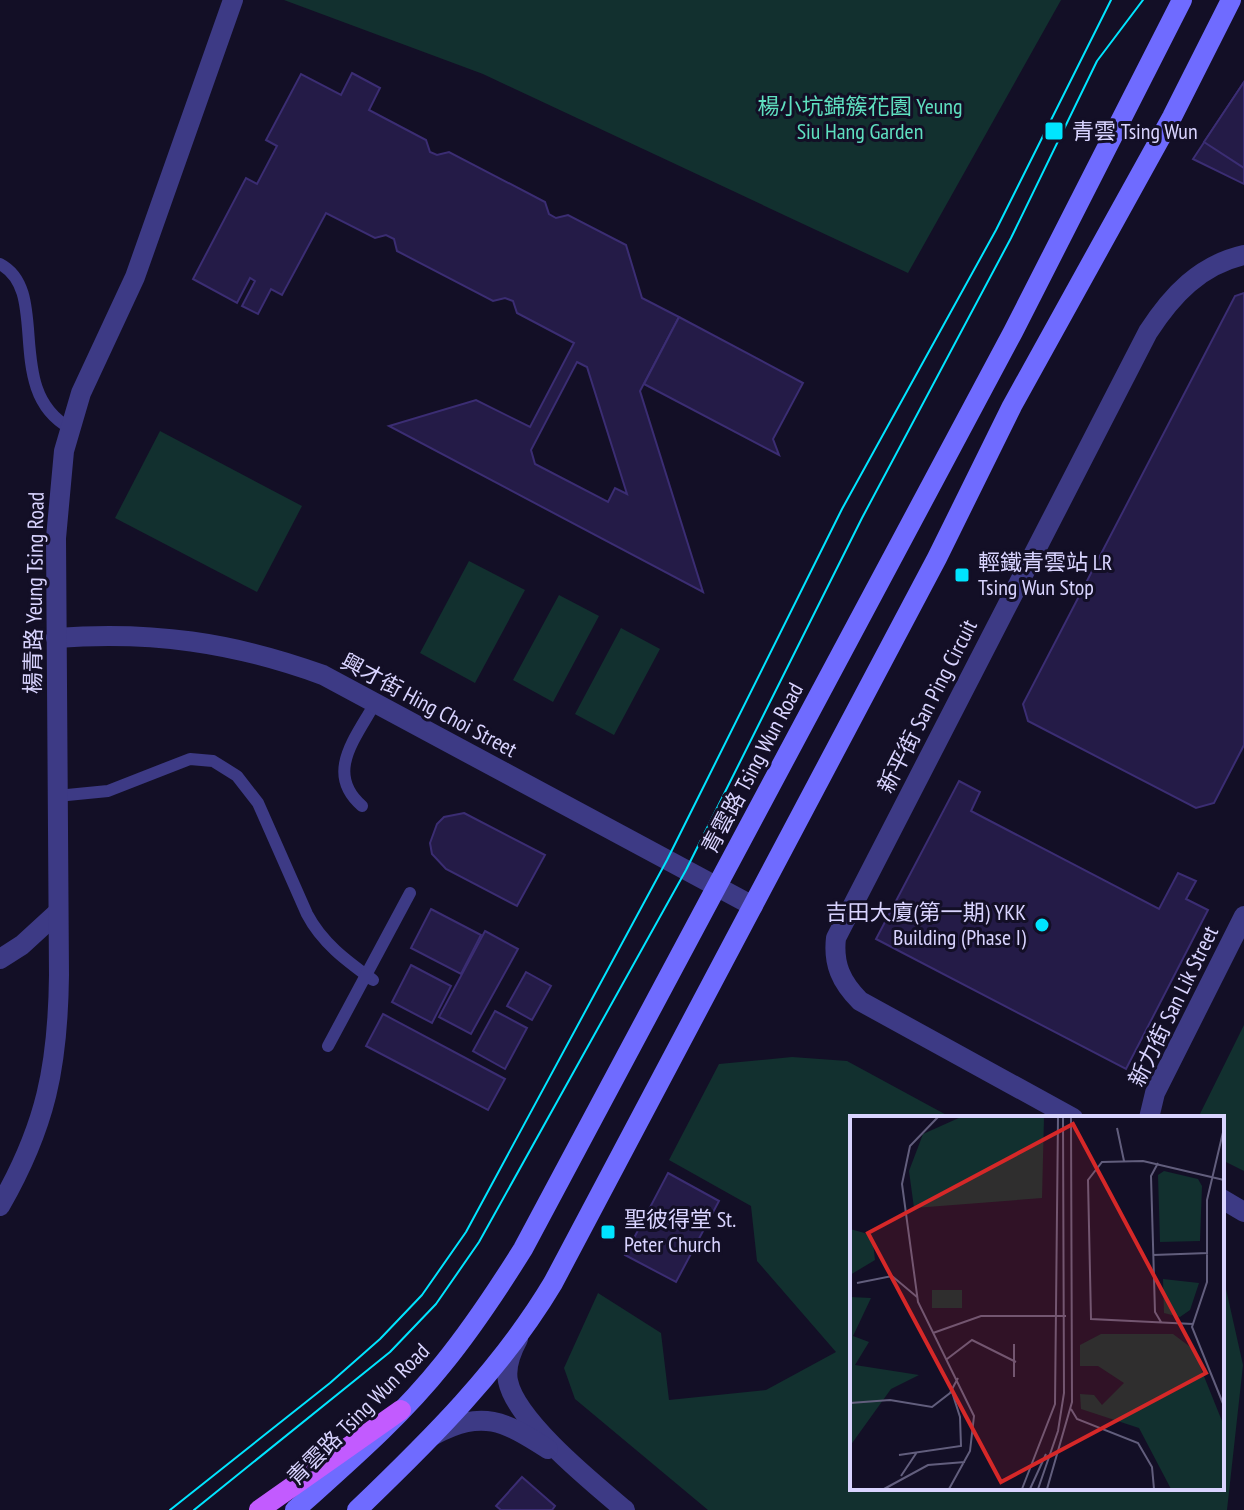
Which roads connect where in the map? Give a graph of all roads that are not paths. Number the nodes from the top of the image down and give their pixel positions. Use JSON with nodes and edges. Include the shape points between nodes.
{"nodes":[{"id":1,"x":233,"y":0,"type":"edge"},
{"id":2,"x":1182,"y":0,"type":"edge"},
{"id":3,"x":1231,"y":0,"type":"edge"},
{"id":4,"x":1244,"y":255,"type":"edge"},
{"id":5,"x":0,"y":264,"type":"edge"},
{"id":6,"x":70,"y":428,"type":"junction"},
{"id":7,"x":56,"y":638,"type":"junction"},
{"id":8,"x":375,"y":703,"type":"junction"},
{"id":9,"x":57,"y":796,"type":"junction"},
{"id":10,"x":362,"y":806,"type":"dead end"},
{"id":11,"x":715,"y":885,"type":"junction"},
{"id":12,"x":410,"y":893,"type":"dead end"},
{"id":13,"x":753,"y":906,"type":"junction"},
{"id":14,"x":58,"y":912,"type":"junction"},
{"id":15,"x":1244,"y":916,"type":"edge"},
{"id":16,"x":0,"y":959,"type":"edge"},
{"id":17,"x":370,"y":978,"type":"junction"},
{"id":18,"x":328,"y":1046,"type":"dead end"},
{"id":19,"x":1069,"y":1116,"type":"edge"},
{"id":20,"x":1149,"y":1116,"type":"edge"},
{"id":21,"x":1224,"y":1200,"type":"edge"},
{"id":22,"x":0,"y":1206,"type":"edge"},
{"id":23,"x":1244,"y":1212,"type":"edge"},
{"id":24,"x":519,"y":1336,"type":"junction"},
{"id":25,"x":401,"y":1410,"type":"junction"},
{"id":26,"x":433,"y":1436,"type":"junction"},
{"id":27,"x":565,"y":1459,"type":"junction"},
{"id":28,"x":259,"y":1510,"type":"edge"},
{"id":29,"x":295,"y":1510,"type":"edge"},
{"id":30,"x":357,"y":1510,"type":"edge"},
{"id":31,"x":625,"y":1510,"type":"edge"}],
"edges":[{"from":1,"to":6,"type":"street","name":"楊青路 Yeung Tsing Road","via":[[135,277]]},
{"from":2,"to":11,"type":"main road","name":"青雲路 Tsing Wun Road","via":[[1013,332]]},
{"from":3,"to":13,"type":"main road","via":[[1012,406]]},
{"from":4,"to":19,"type":"street","name":"新平街 San Ping Circuit","via":[[1212,266],[1184,286],[1148,332],[836,938],[837,966],[860,1001]]},
{"from":5,"to":6,"type":"lane","via":[[23,291],[39,395],[55,420]]},
{"from":6,"to":7,"type":"street","name":"楊青路 Yeung Tsing Road","via":[[57,508]]},
{"from":7,"to":8,"type":"street","name":"興才街 Hing Choi Street","via":[[147,635],[236,648],[323,675]]},
{"from":7,"to":9,"type":"street","name":"楊青路 Yeung Tsing Road"},
{"from":8,"to":10,"type":"lane","via":[[343,770],[344,785]]},
{"from":8,"to":11,"type":"street","name":"興才街 Hing Choi Street"},
{"from":9,"to":14,"type":"street","name":"楊青路 Yeung Tsing Road"},
{"from":9,"to":17,"type":"lane","via":[[108,791],[190,759],[222,765],[258,803],[317,930],[338,955]]},
{"from":11,"to":13,"type":"street","name":"興才街 Hing Choi Street"},
{"from":11,"to":25,"type":"main road","name":"青雲路 Tsing Wun Road","via":[[523,1249],[486,1308]]},
{"from":12,"to":17,"type":"lane"},
{"from":13,"to":24,"type":"main road","via":[[588,1219]]},
{"from":14,"to":16,"type":"street"},
{"from":14,"to":22,"type":"street","name":"楊青路 Yeung Tsing Road","via":[[58,1009],[49,1089],[34,1140]]},
{"from":15,"to":20,"type":"street","name":"新力街 San Lik Street","via":[[1155,1093]]},
{"from":17,"to":18,"type":"lane"},
{"from":21,"to":23,"type":"street"},
{"from":24,"to":26,"type":"main road"},
{"from":24,"to":27,"type":"street","via":[[507,1370],[511,1391]]},
{"from":25,"to":28,"type":"main road"},
{"from":25,"to":29,"type":"main road","name":"青雲路 Tsing Wun Road"},
{"from":26,"to":27,"type":"street","via":[[465,1421],[487,1420],[522,1433]]},
{"from":26,"to":30,"type":"main road"},
{"from":27,"to":31,"type":"street"}]}
